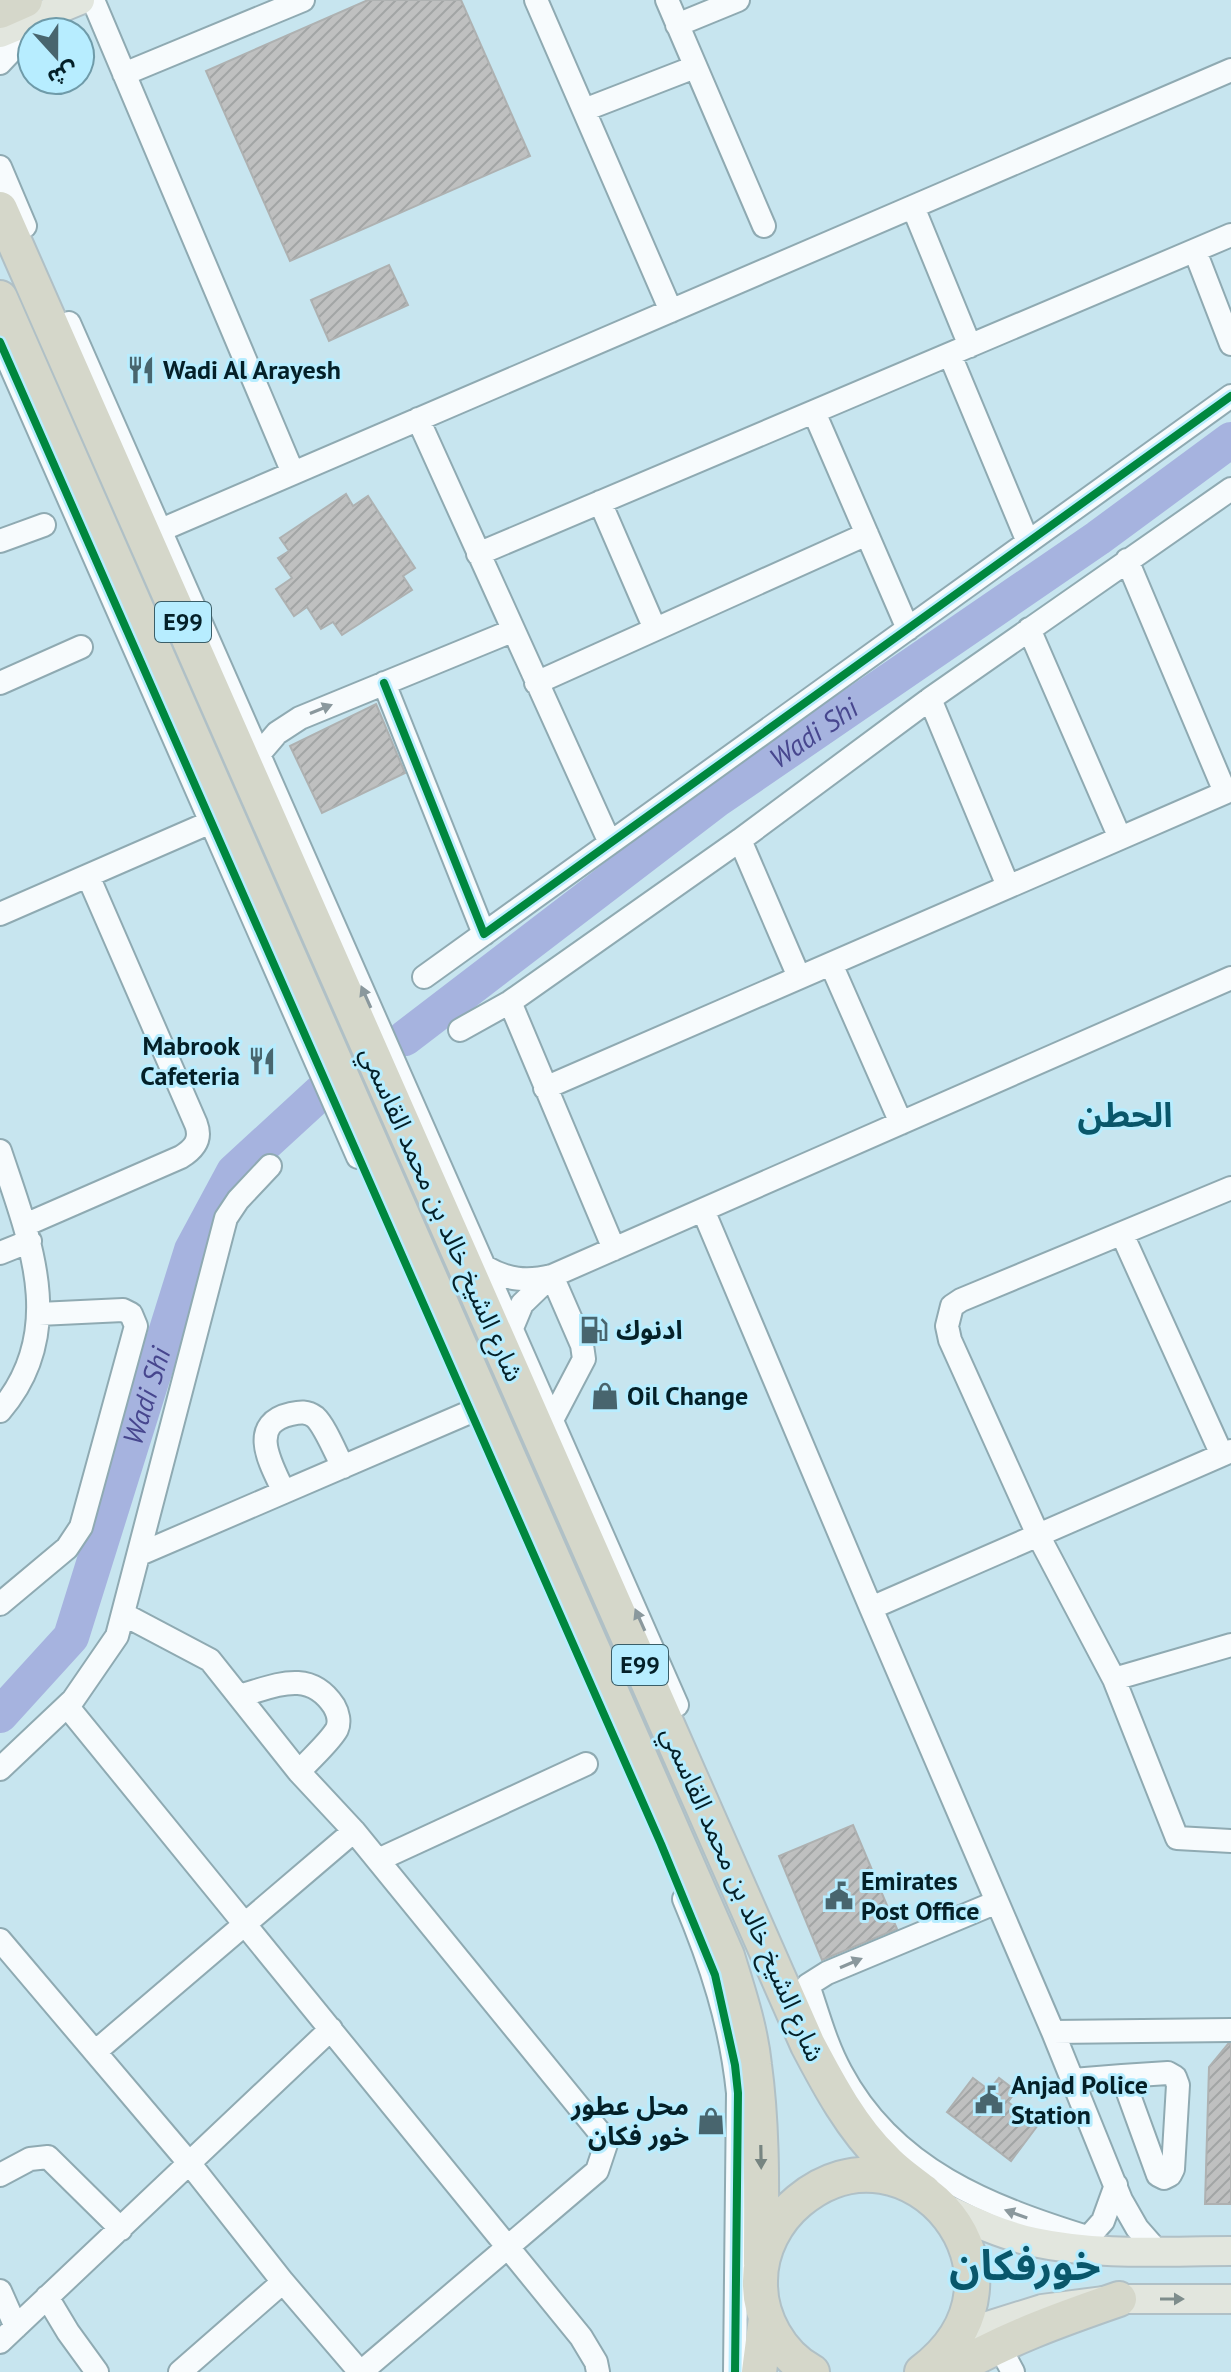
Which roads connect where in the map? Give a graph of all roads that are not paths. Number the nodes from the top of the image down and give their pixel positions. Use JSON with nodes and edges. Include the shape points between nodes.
{"nodes":[{"id":1,"x":25,"y":0,"type":"edge"},
{"id":2,"x":303,"y":0,"type":"edge"},
{"id":3,"x":536,"y":0,"type":"edge"},
{"id":4,"x":667,"y":0,"type":"edge"},
{"id":5,"x":738,"y":0,"type":"edge"},
{"id":6,"x":82,"y":1,"type":"edge"},
{"id":7,"x":0,"y":11,"type":"edge"},
{"id":8,"x":62,"y":16,"type":"edge"},
{"id":9,"x":677,"y":25,"type":"junction"},
{"id":10,"x":0,"y":33,"type":"edge"},
{"id":11,"x":16,"y":46,"type":"edge"},
{"id":12,"x":0,"y":63,"type":"edge"},
{"id":13,"x":695,"y":67,"type":"junction"},
{"id":14,"x":1231,"y":70,"type":"edge"},
{"id":15,"x":124,"y":74,"type":"junction"},
{"id":16,"x":584,"y":110,"type":"junction"},
{"id":17,"x":0,"y":167,"type":"edge"},
{"id":18,"x":913,"y":207,"type":"junction"},
{"id":19,"x":7,"y":225,"type":"edge"},
{"id":20,"x":764,"y":226,"type":"dead end"},
{"id":21,"x":1231,"y":235,"type":"edge"},
{"id":22,"x":1195,"y":251,"type":"junction"},
{"id":23,"x":0,"y":298,"type":"edge"},
{"id":24,"x":671,"y":311,"type":"junction"},
{"id":25,"x":0,"y":342,"type":"edge"},
{"id":26,"x":1231,"y":344,"type":"edge"},
{"id":27,"x":960,"y":350,"type":"junction"},
{"id":28,"x":1231,"y":396,"type":"edge"},
{"id":29,"x":814,"y":412,"type":"junction"},
{"id":30,"x":418,"y":419,"type":"junction"},
{"id":31,"x":63,"y":463,"type":"junction"},
{"id":32,"x":293,"y":473,"type":"junction"},
{"id":33,"x":129,"y":485,"type":"junction"},
{"id":34,"x":1231,"y":489,"type":"edge"},
{"id":35,"x":600,"y":502,"type":"junction"},
{"id":36,"x":44,"y":525,"type":"dead end"},
{"id":37,"x":161,"y":530,"type":"junction"},
{"id":38,"x":867,"y":534,"type":"junction"},
{"id":39,"x":0,"y":541,"type":"edge"},
{"id":40,"x":1028,"y":542,"type":"junction"},
{"id":41,"x":478,"y":554,"type":"junction"},
{"id":42,"x":1127,"y":560,"type":"junction"},
{"id":43,"x":655,"y":629,"type":"junction"},
{"id":44,"x":908,"y":629,"type":"junction"},
{"id":45,"x":1029,"y":629,"type":"junction"},
{"id":46,"x":512,"y":631,"type":"junction"},
{"id":47,"x":81,"y":647,"type":"dead end"},
{"id":48,"x":0,"y":683,"type":"edge"},
{"id":49,"x":384,"y":683,"type":"junction"},
{"id":50,"x":536,"y":683,"type":"junction"},
{"id":51,"x":930,"y":699,"type":"junction"},
{"id":52,"x":259,"y":754,"type":"junction"},
{"id":53,"x":1228,"y":791,"type":"edge"},
{"id":54,"x":211,"y":822,"type":"junction"},
{"id":55,"x":1120,"y":838,"type":"junction"},
{"id":56,"x":740,"y":840,"type":"junction"},
{"id":57,"x":610,"y":843,"type":"junction"},
{"id":58,"x":88,"y":876,"type":"junction"},
{"id":59,"x":1008,"y":886,"type":"junction"},
{"id":60,"x":0,"y":914,"type":"edge"},
{"id":61,"x":484,"y":934,"type":"junction"},
{"id":62,"x":831,"y":964,"type":"junction"},
{"id":63,"x":424,"y":977,"type":"dead end"},
{"id":64,"x":799,"y":977,"type":"junction"},
{"id":65,"x":1231,"y":978,"type":"edge"},
{"id":66,"x":510,"y":1002,"type":"junction"},
{"id":67,"x":460,"y":1030,"type":"dead end"},
{"id":68,"x":545,"y":1088,"type":"junction"},
{"id":69,"x":901,"y":1123,"type":"junction"},
{"id":70,"x":422,"y":1147,"type":"junction"},
{"id":71,"x":0,"y":1151,"type":"edge"},
{"id":72,"x":270,"y":1166,"type":"dead end"},
{"id":73,"x":1231,"y":1188,"type":"edge"},
{"id":74,"x":703,"y":1210,"type":"junction"},
{"id":75,"x":27,"y":1233,"type":"junction"},
{"id":76,"x":1122,"y":1234,"type":"junction"},
{"id":77,"x":614,"y":1249,"type":"junction"},
{"id":78,"x":0,"y":1253,"type":"edge"},
{"id":79,"x":485,"y":1267,"type":"junction"},
{"id":80,"x":552,"y":1276,"type":"junction"},
{"id":81,"x":433,"y":1305,"type":"junction"},
{"id":82,"x":39,"y":1314,"type":"junction"},
{"id":83,"x":512,"y":1328,"type":"junction"},
{"id":84,"x":0,"y":1411,"type":"edge"},
{"id":85,"x":470,"y":1412,"type":"junction"},
{"id":86,"x":552,"y":1420,"type":"junction"},
{"id":87,"x":1226,"y":1453,"type":"edge"},
{"id":88,"x":343,"y":1467,"type":"junction"},
{"id":89,"x":284,"y":1492,"type":"junction"},
{"id":90,"x":1038,"y":1535,"type":"junction"},
{"id":91,"x":140,"y":1554,"type":"junction"},
{"id":92,"x":613,"y":1580,"type":"junction"},
{"id":93,"x":0,"y":1604,"type":"edge"},
{"id":94,"x":871,"y":1608,"type":"junction"},
{"id":95,"x":123,"y":1614,"type":"junction"},
{"id":96,"x":1231,"y":1645,"type":"edge"},
{"id":97,"x":1114,"y":1679,"type":"junction"},
{"id":98,"x":239,"y":1696,"type":"junction"},
{"id":99,"x":67,"y":1706,"type":"junction"},
{"id":100,"x":586,"y":1764,"type":"dead end"},
{"id":101,"x":0,"y":1769,"type":"edge"},
{"id":102,"x":299,"y":1772,"type":"junction"},
{"id":103,"x":354,"y":1831,"type":"junction"},
{"id":104,"x":668,"y":1841,"type":"junction"},
{"id":105,"x":1231,"y":1841,"type":"edge"},
{"id":106,"x":378,"y":1860,"type":"junction"},
{"id":107,"x":997,"y":1902,"type":"junction"},
{"id":108,"x":245,"y":1924,"type":"junction"},
{"id":109,"x":0,"y":1940,"type":"edge"},
{"id":110,"x":792,"y":1990,"type":"junction"},
{"id":111,"x":331,"y":2029,"type":"junction"},
{"id":112,"x":1231,"y":2030,"type":"edge"},
{"id":113,"x":1053,"y":2032,"type":"junction"},
{"id":114,"x":95,"y":2052,"type":"junction"},
{"id":115,"x":744,"y":2063,"type":"junction"},
{"id":116,"x":1122,"y":2076,"type":"dead end"},
{"id":117,"x":1073,"y":2080,"type":"junction"},
{"id":118,"x":190,"y":2164,"type":"junction"},
{"id":119,"x":0,"y":2175,"type":"edge"},
{"id":120,"x":1116,"y":2185,"type":"junction"},
{"id":121,"x":933,"y":2200,"type":"junction"},
{"id":122,"x":121,"y":2229,"type":"junction"},
{"id":123,"x":1084,"y":2244,"type":"junction"},
{"id":124,"x":509,"y":2246,"type":"junction"},
{"id":125,"x":1231,"y":2251,"type":"edge"},
{"id":126,"x":1158,"y":2252,"type":"junction"},
{"id":127,"x":761,"y":2264,"type":"junction"},
{"id":128,"x":283,"y":2282,"type":"junction"},
{"id":129,"x":0,"y":2291,"type":"edge"},
{"id":130,"x":47,"y":2297,"type":"junction"},
{"id":131,"x":1119,"y":2299,"type":"junction"},
{"id":132,"x":1231,"y":2299,"type":"edge"},
{"id":133,"x":766,"y":2318,"type":"junction"},
{"id":134,"x":8,"y":2334,"type":"edge"},
{"id":135,"x":959,"y":2335,"type":"junction"},
{"id":136,"x":1000,"y":2362,"type":"edge"},
{"id":137,"x":97,"y":2372,"type":"edge"},
{"id":138,"x":180,"y":2372,"type":"edge"},
{"id":139,"x":361,"y":2372,"type":"edge"},
{"id":140,"x":598,"y":2372,"type":"edge"},
{"id":141,"x":735,"y":2372,"type":"edge"},
{"id":142,"x":759,"y":2372,"type":"edge"},
{"id":143,"x":812,"y":2372,"type":"edge"},
{"id":144,"x":922,"y":2372,"type":"edge"},
{"id":145,"x":950,"y":2372,"type":"edge"}],
"edges":[{"from":1,"to":7,"type":"highway"},
{"from":2,"to":15,"type":"street"},
{"from":3,"to":16,"type":"street"},
{"from":4,"to":9,"type":"street"},
{"from":5,"to":9,"type":"street"},
{"from":6,"to":8,"type":"street"},
{"from":6,"to":10,"type":"main road"},
{"from":6,"to":15,"type":"street"},
{"from":9,"to":13,"type":"street"},
{"from":11,"to":12,"type":"street"},
{"from":13,"to":16,"type":"street"},
{"from":13,"to":20,"type":"street"},
{"from":14,"to":18,"type":"street"},
{"from":15,"to":32,"type":"street"},
{"from":16,"to":24,"type":"street"},
{"from":17,"to":19,"type":"street"},
{"from":18,"to":24,"type":"street"},
{"from":18,"to":27,"type":"street"},
{"from":19,"to":33,"type":"highway","via":[[88,442]]},
{"from":21,"to":22,"type":"street"},
{"from":22,"to":26,"type":"street"},
{"from":22,"to":27,"type":"street"},
{"from":23,"to":31,"type":"highway","name":"شارع الشيخ خالد بن محمد القاسمي","number":"E99"},
{"from":24,"to":30,"type":"street"},
{"from":25,"to":31,"type":"street"},
{"from":27,"to":29,"type":"street"},
{"from":27,"to":40,"type":"street"},
{"from":28,"to":40,"type":"street"},
{"from":29,"to":35,"type":"street"},
{"from":29,"to":38,"type":"street"},
{"from":30,"to":32,"type":"street"},
{"from":30,"to":41,"type":"street"},
{"from":31,"to":54,"type":"street"},
{"from":31,"to":81,"type":"highway","name":"شارع الشيخ خالد بن محمد القاسمي","number":"E99","via":[[324,1031]]},
{"from":32,"to":37,"type":"street"},
{"from":33,"to":37,"type":"street"},
{"from":33,"to":70,"type":"highway","name":"شارع الشيخ خالد بن محمد القاسمي","number":"E99","via":[[356,1018],[397,1110]]},
{"from":34,"to":42,"type":"street"},
{"from":35,"to":41,"type":"street"},
{"from":35,"to":43,"type":"street"},
{"from":36,"to":39,"type":"street"},
{"from":37,"to":52,"type":"street"},
{"from":38,"to":43,"type":"street"},
{"from":38,"to":44,"type":"street"},
{"from":40,"to":44,"type":"street"},
{"from":41,"to":46,"type":"street"},
{"from":42,"to":45,"type":"street"},
{"from":42,"to":53,"type":"street"},
{"from":43,"to":50,"type":"street"},
{"from":44,"to":57,"type":"street"},
{"from":45,"to":51,"type":"street"},
{"from":45,"to":55,"type":"street"},
{"from":46,"to":49,"type":"street"},
{"from":46,"to":50,"type":"street"},
{"from":47,"to":48,"type":"street"},
{"from":52,"to":49,"type":"street","one_way":true,"via":[[287,724]]},
{"from":49,"to":61,"type":"street"},
{"from":50,"to":57,"type":"street"},
{"from":51,"to":56,"type":"street"},
{"from":51,"to":59,"type":"street"},
{"from":70,"to":52,"type":"street","one_way":true},
{"from":53,"to":55,"type":"street"},
{"from":54,"to":58,"type":"street"},
{"from":54,"to":81,"type":"street"},
{"from":55,"to":59,"type":"street"},
{"from":56,"to":64,"type":"street"},
{"from":56,"to":66,"type":"street"},
{"from":57,"to":61,"type":"street"},
{"from":58,"to":60,"type":"street"},
{"from":58,"to":75,"type":"street","via":[[199,1131],[198,1141],[181,1157]]},
{"from":59,"to":62,"type":"street"},
{"from":61,"to":63,"type":"street"},
{"from":62,"to":64,"type":"street"},
{"from":62,"to":69,"type":"street"},
{"from":64,"to":68,"type":"street"},
{"from":65,"to":69,"type":"street"},
{"from":66,"to":67,"type":"street"},
{"from":66,"to":68,"type":"street"},
{"from":68,"to":77,"type":"street"},
{"from":69,"to":74,"type":"street"},
{"from":70,"to":79,"type":"street"},
{"from":70,"to":92,"type":"highway","name":"شارع الشيخ خالد بن محمد القاسمي","number":"E99"},
{"from":71,"to":75,"type":"street"},
{"from":72,"to":91,"type":"street","via":[[226,1218]]},
{"from":73,"to":76,"type":"street"},
{"from":74,"to":77,"type":"street"},
{"from":74,"to":94,"type":"street"},
{"from":75,"to":78,"type":"street"},
{"from":75,"to":82,"type":"street"},
{"from":76,"to":87,"type":"street"},
{"from":76,"to":90,"type":"street","via":[[961,1300],[949,1314],[950,1340]]},
{"from":77,"to":80,"type":"street"},
{"from":79,"to":80,"type":"street","via":[[524,1280]]},
{"from":79,"to":83,"type":"street"},
{"from":80,"to":83,"type":"street","via":[[522,1304]]},
{"from":80,"to":86,"type":"street","via":[[584,1359]]},
{"from":81,"to":85,"type":"street"},
{"from":81,"to":104,"type":"highway","name":"شارع الشيخ خالد بن محمد القاسمي","number":"E99"},
{"from":82,"to":84,"type":"street","via":[[27,1368]]},
{"from":82,"to":93,"type":"street","via":[[123,1310],[136,1326],[81,1527],[67,1548]]},
{"from":83,"to":86,"type":"street"},
{"from":85,"to":88,"type":"street"},
{"from":85,"to":104,"type":"street"},
{"from":86,"to":92,"type":"street"},
{"from":87,"to":90,"type":"street"},
{"from":88,"to":89,"type":"street"},
{"from":88,"to":89,"type":"street","via":[[316,1418],[304,1411],[273,1421],[266,1452]]},
{"from":89,"to":91,"type":"street"},
{"from":90,"to":94,"type":"street"},
{"from":90,"to":97,"type":"street"},
{"from":91,"to":95,"type":"street"},
{"from":110,"to":92,"type":"highway","name":"شارع الشيخ خالد بن محمد القاسمي","number":"E99","one_way":true},
{"from":94,"to":107,"type":"street"},
{"from":95,"to":98,"type":"street","via":[[210,1660]]},
{"from":95,"to":99,"type":"street","via":[[117,1636]]},
{"from":96,"to":97,"type":"street"},
{"from":97,"to":105,"type":"street","via":[[1177,1838]]},
{"from":98,"to":102,"type":"street"},
{"from":98,"to":102,"type":"street","via":[[309,1682],[326,1694],[338,1713],[337,1729]]},
{"from":99,"to":101,"type":"street"},
{"from":99,"to":108,"type":"street"},
{"from":100,"to":106,"type":"street"},
{"from":102,"to":103,"type":"street"},
{"from":103,"to":106,"type":"street"},
{"from":103,"to":108,"type":"street"},
{"from":104,"to":115,"type":"highway","name":"شارع الشيخ خالد بن محمد القاسمي","number":"E99","via":[[727,1956],[743,2008]]},
{"from":106,"to":124,"type":"street","via":[[606,2144],[597,2171]]},
{"from":110,"to":107,"type":"street","one_way":true},
{"from":107,"to":113,"type":"street"},
{"from":108,"to":111,"type":"street"},
{"from":108,"to":114,"type":"street"},
{"from":109,"to":114,"type":"street"},
{"from":110,"to":121,"type":"highway","name":"شارع الشيخ خالد بن محمد القاسمي","number":"E99","via":[[830,2086],[855,2124],[885,2160]]},
{"from":123,"to":110,"type":"street","one_way":true,"via":[[989,2204],[907,2152],[852,2091]]},
{"from":111,"to":118,"type":"street"},
{"from":111,"to":124,"type":"street"},
{"from":112,"to":113,"type":"street"},
{"from":113,"to":117,"type":"street"},
{"from":114,"to":118,"type":"street"},
{"from":115,"to":127,"type":"highway","name":"شارع الشيخ خالد بن محمد القاسمي","number":"E99","one_way":true,"via":[[760,2115]]},
{"from":115,"to":141,"type":"street","via":[[738,2105]]},
{"from":116,"to":117,"type":"street"},
{"from":117,"to":120,"type":"street"},
{"from":118,"to":122,"type":"street"},
{"from":118,"to":128,"type":"street"},
{"from":119,"to":122,"type":"street","via":[[30,2159],[48,2157]]},
{"from":120,"to":123,"type":"street","via":[[1109,2209]]},
{"from":120,"to":126,"type":"street","via":[[1128,2214]]},
{"from":121,"to":123,"type":"main road","via":[[1031,2242]]},
{"from":121,"to":127,"type":"highway","via":[[897,2180],[867,2175],[838,2180],[810,2192],[787,2211]]},
{"from":121,"to":135,"type":"highway","name":"شارع الشيخ خالد بن محمد القاسمي","via":[[962,2235],[972,2268],[971,2302]]},
{"from":122,"to":130,"type":"street"},
{"from":123,"to":126,"type":"main road"},
{"from":124,"to":139,"type":"street"},
{"from":124,"to":140,"type":"street","via":[[581,2337]]},
{"from":125,"to":126,"type":"main road"},
{"from":127,"to":133,"type":"highway","name":"شارع الشيخ خالد بن محمد القاسمي"},
{"from":128,"to":138,"type":"street"},
{"from":128,"to":139,"type":"street"},
{"from":129,"to":134,"type":"street"},
{"from":130,"to":134,"type":"street"},
{"from":130,"to":137,"type":"street"},
{"from":131,"to":132,"type":"main road","one_way":true},
{"from":131,"to":135,"type":"main road","via":[[1042,2309]]},
{"from":131,"to":136,"type":"highway","via":[[1058,2320]]},
{"from":133,"to":142,"type":"highway"},
{"from":133,"to":143,"type":"highway","via":[[780,2345]]},
{"from":135,"to":144,"type":"highway"},
{"from":136,"to":145,"type":"highway"}]}
